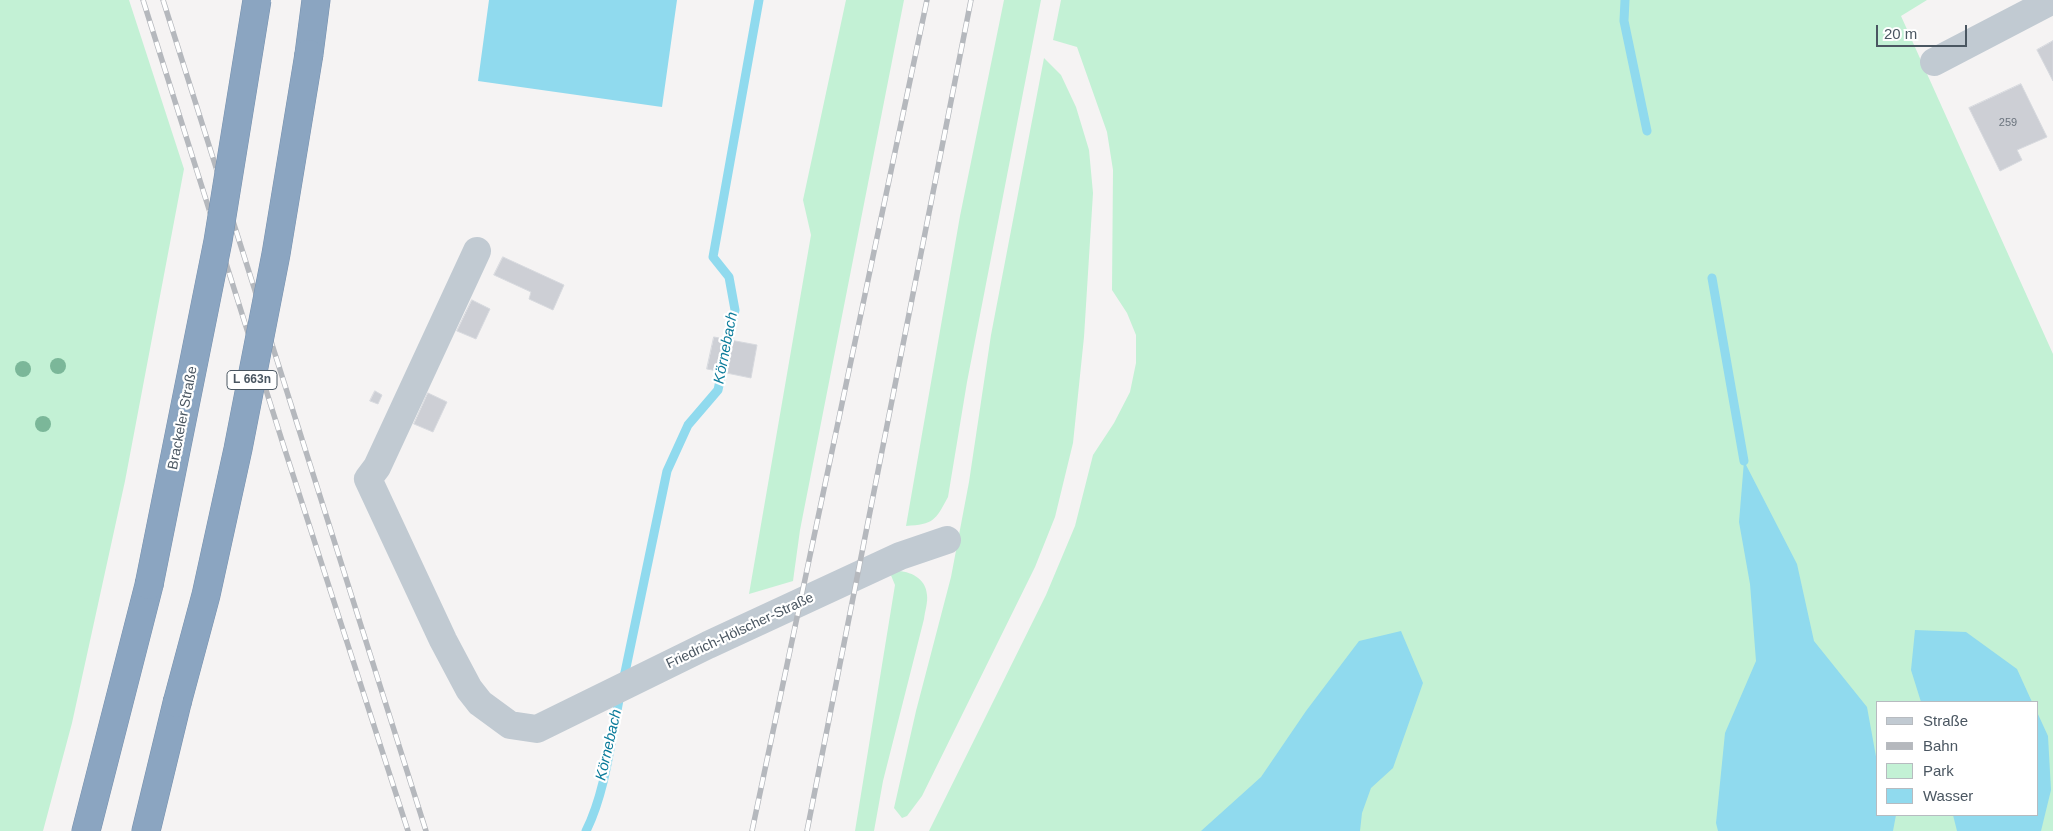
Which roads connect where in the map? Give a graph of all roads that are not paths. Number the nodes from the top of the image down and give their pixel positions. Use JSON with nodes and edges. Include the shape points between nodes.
{"nodes":[{"id":1,"x":257,"y":0,"type":"edge"},
{"id":2,"x":316,"y":0,"type":"edge"},
{"id":3,"x":2053,"y":0,"type":"edge"},
{"id":4,"x":1934,"y":62,"type":"dead end"},
{"id":5,"x":476,"y":251,"type":"dead end"},
{"id":6,"x":947,"y":540,"type":"dead end"},
{"id":7,"x":86,"y":829,"type":"edge"},
{"id":8,"x":146,"y":831,"type":"edge"}],
"edges":[{"from":1,"to":7,"type":"highway","name":"Brackeler Straße","bridge":true,"via":[[218,241],[149,585]]},
{"from":2,"to":8,"type":"highway","number":"L 663n","bridge":true,"via":[[276,254],[238,449],[206,596]]},
{"from":3,"to":4,"type":"street"},
{"from":5,"to":6,"type":"street","name":"Friedrich-Hölscher-Straße","via":[[377,467],[368,479],[469,689],[480,703],[510,725],[537,729],[900,556]]}]}
